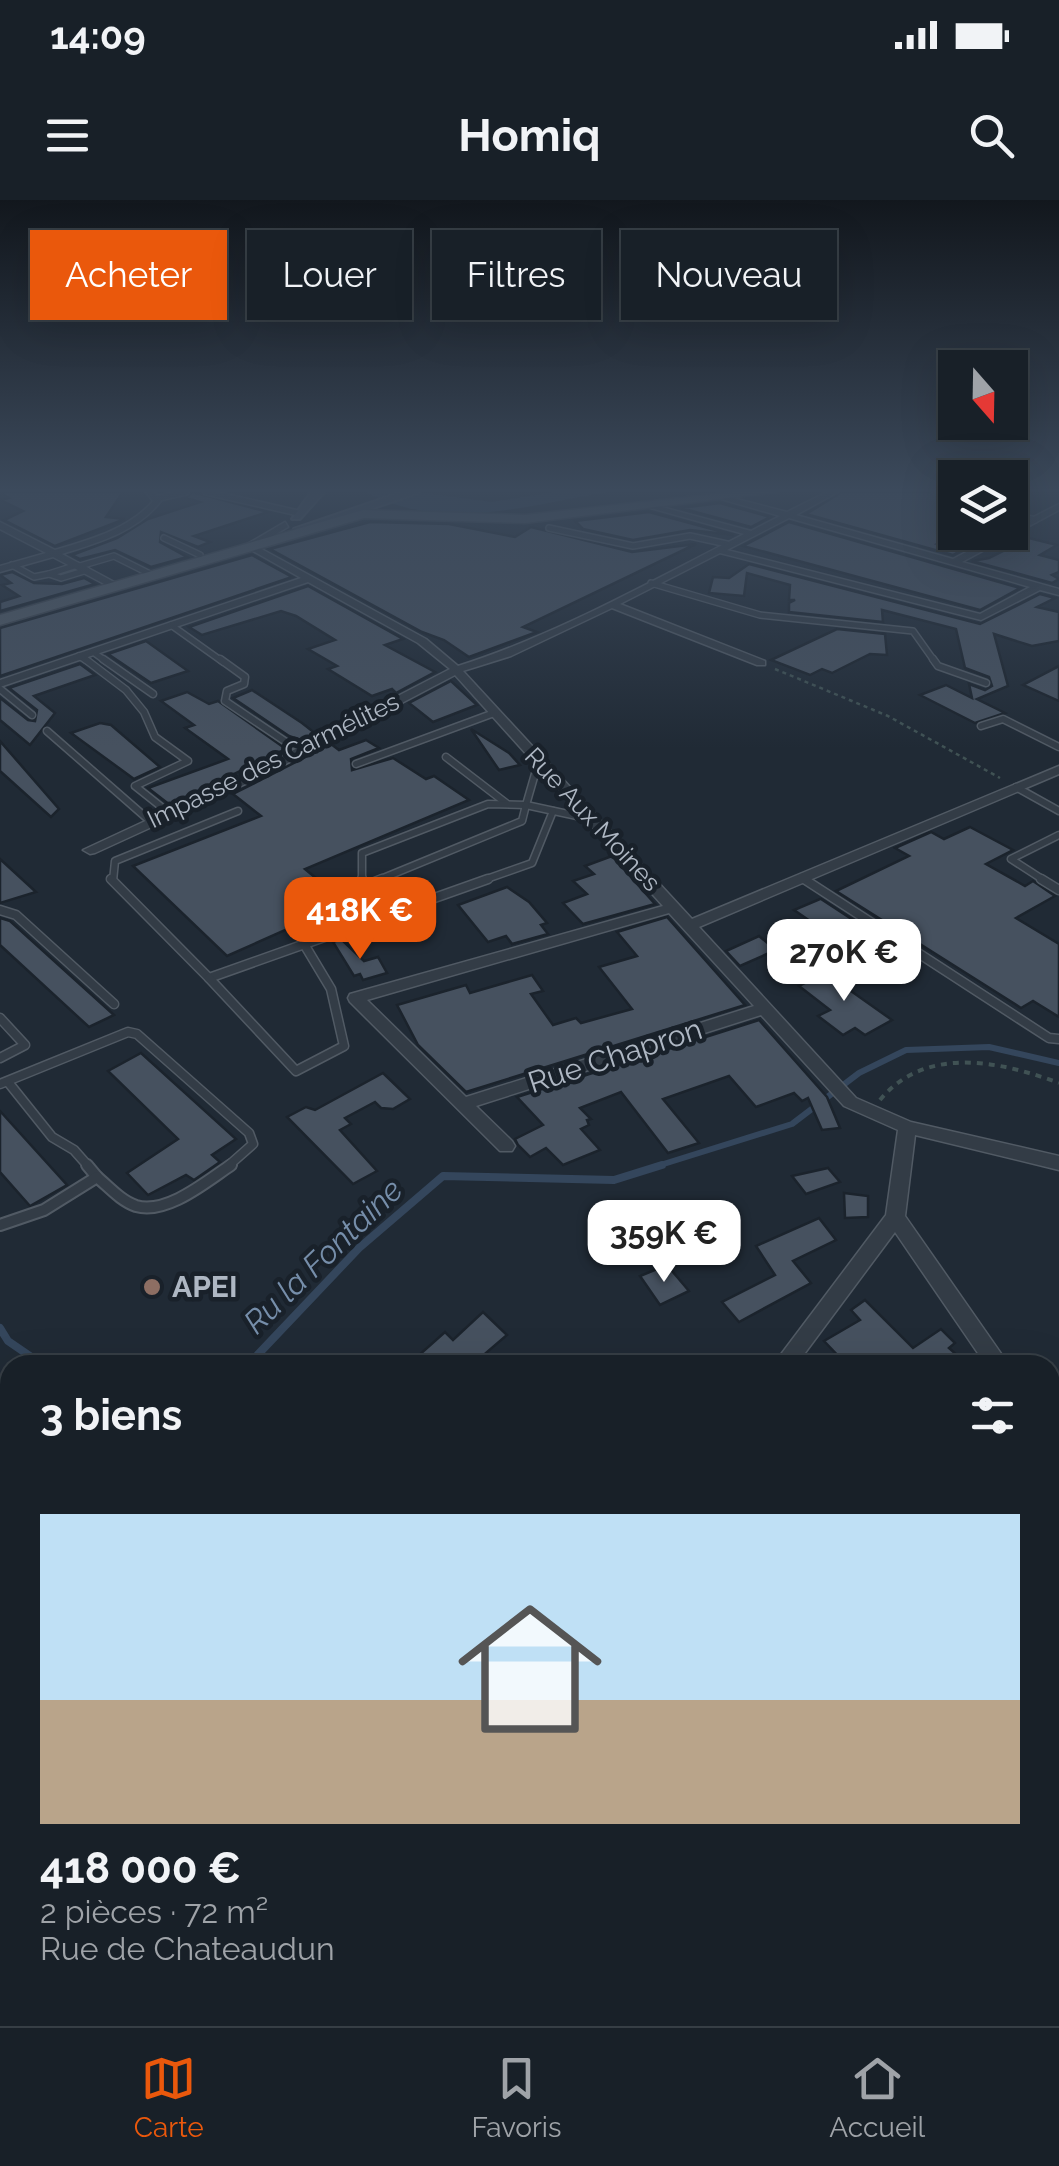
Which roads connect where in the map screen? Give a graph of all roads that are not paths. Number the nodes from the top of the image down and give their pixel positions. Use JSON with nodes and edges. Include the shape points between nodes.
{"nodes":[{"id":1,"x":99,"y":577,"type":"edge"},
{"id":2,"x":138,"y":577,"type":"edge"},
{"id":3,"x":306,"y":577,"type":"edge"},
{"id":4,"x":664,"y":577,"type":"edge"},
{"id":5,"x":833,"y":577,"type":"edge"},
{"id":6,"x":1009,"y":577,"type":"edge"},
{"id":7,"x":309,"y":579,"type":"junction"},
{"id":8,"x":651,"y":584,"type":"junction"},
{"id":9,"x":113,"y":585,"type":"junction"},
{"id":10,"x":1040,"y":586,"type":"junction"},
{"id":11,"x":1059,"y":592,"type":"edge"},
{"id":12,"x":611,"y":604,"type":"junction"},
{"id":13,"x":0,"y":620,"type":"edge"},
{"id":14,"x":171,"y":625,"type":"junction"},
{"id":15,"x":93,"y":652,"type":"junction"},
{"id":16,"x":79,"y":656,"type":"junction"},
{"id":17,"x":761,"y":663,"type":"road end"},
{"id":18,"x":456,"y":670,"type":"junction"},
{"id":19,"x":986,"y":683,"type":"dead end"},
{"id":20,"x":0,"y":686,"type":"edge"},
{"id":21,"x":154,"y":694,"type":"dead end"},
{"id":22,"x":494,"y":713,"type":"junction"},
{"id":23,"x":32,"y":715,"type":"dead end"},
{"id":24,"x":981,"y":726,"type":"dead end"},
{"id":25,"x":47,"y":732,"type":"dead end"},
{"id":26,"x":1059,"y":747,"type":"edge"},
{"id":27,"x":306,"y":749,"type":"junction"},
{"id":28,"x":446,"y":757,"type":"dead end"},
{"id":29,"x":539,"y":760,"type":"junction"},
{"id":30,"x":356,"y":764,"type":"dead end"},
{"id":31,"x":1059,"y":770,"type":"edge"},
{"id":32,"x":1012,"y":784,"type":"junction"},
{"id":33,"x":508,"y":804,"type":"junction"},
{"id":34,"x":526,"y":805,"type":"junction"},
{"id":35,"x":238,"y":811,"type":"dead end"},
{"id":36,"x":554,"y":811,"type":"junction"},
{"id":37,"x":1059,"y":811,"type":"edge"},
{"id":38,"x":169,"y":812,"type":"junction"},
{"id":39,"x":594,"y":820,"type":"junction"},
{"id":40,"x":150,"y":821,"type":"junction"},
{"id":41,"x":1059,"y":835,"type":"edge"},
{"id":42,"x":90,"y":850,"type":"dead end"},
{"id":43,"x":802,"y":878,"type":"junction"},
{"id":44,"x":362,"y":887,"type":"junction"},
{"id":45,"x":1059,"y":890,"type":"edge"},
{"id":46,"x":674,"y":908,"type":"junction"},
{"id":47,"x":0,"y":910,"type":"edge"},
{"id":48,"x":386,"y":915,"type":"junction"},
{"id":49,"x":690,"y":925,"type":"junction"},
{"id":50,"x":304,"y":944,"type":"junction"},
{"id":51,"x":208,"y":978,"type":"junction"},
{"id":52,"x":114,"y":1004,"type":"dead end"},
{"id":53,"x":766,"y":1008,"type":"junction"},
{"id":54,"x":0,"y":1018,"type":"edge"},
{"id":55,"x":1059,"y":1038,"type":"edge"},
{"id":56,"x":0,"y":1058,"type":"edge"},
{"id":57,"x":4,"y":1083,"type":"edge"},
{"id":58,"x":464,"y":1104,"type":"junction"},
{"id":59,"x":908,"y":1127,"type":"junction"},
{"id":60,"x":506,"y":1146,"type":"dead end"},
{"id":61,"x":1059,"y":1163,"type":"edge"},
{"id":62,"x":97,"y":1177,"type":"junction"},
{"id":63,"x":895,"y":1218,"type":"junction"},
{"id":64,"x":1,"y":1223,"type":"edge"},
{"id":65,"x":792,"y":1355,"type":"edge"},
{"id":66,"x":991,"y":1355,"type":"edge"}],
"edges":[{"from":1,"to":9,"type":"street"},
{"from":2,"to":9,"type":"main road"},
{"from":3,"to":7,"type":"street","name":"Rue Aux Moines"},
{"from":4,"to":8,"type":"street","name":"Impasse des Carmélites"},
{"from":5,"to":10,"type":"street","via":[[980,617]]},
{"from":6,"to":10,"type":"street"},
{"from":7,"to":14,"type":"street"},
{"from":7,"to":18,"type":"street","name":"Rue Aux Moines","via":[[422,641]]},
{"from":8,"to":12,"type":"street","name":"Impasse des Carmélites"},
{"from":8,"to":19,"type":"lane","via":[[760,616],[913,631],[938,666]]},
{"from":9,"to":13,"type":"main road"},
{"from":10,"to":11,"type":"street"},
{"from":12,"to":17,"type":"street"},
{"from":12,"to":18,"type":"street","name":"Impasse des Carmélites","via":[[507,654]]},
{"from":14,"to":15,"type":"street"},
{"from":14,"to":27,"type":"lane","via":[[245,678],[227,691],[225,701]]},
{"from":15,"to":16,"type":"street"},
{"from":15,"to":21,"type":"lane"},
{"from":16,"to":20,"type":"street"},
{"from":16,"to":38,"type":"lane","via":[[115,681],[151,720],[155,737],[188,760],[135,786]]},
{"from":18,"to":22,"type":"street","name":"Rue Aux Moines"},
{"from":18,"to":27,"type":"street","name":"Impasse des Carmélites"},
{"from":20,"to":23,"type":"lane"},
{"from":22,"to":29,"type":"street","name":"Rue Aux Moines"},
{"from":22,"to":30,"type":"lane"},
{"from":24,"to":26,"type":"lane","via":[[1003,719]]},
{"from":25,"to":40,"type":"lane"},
{"from":27,"to":38,"type":"street","name":"Impasse des Carmélites"},
{"from":28,"to":33,"type":"lane"},
{"from":29,"to":34,"type":"lane"},
{"from":29,"to":39,"type":"street","name":"Rue Aux Moines"},
{"from":31,"to":32,"type":"street"},
{"from":32,"to":37,"type":"lane"},
{"from":32,"to":43,"type":"street"},
{"from":33,"to":34,"type":"lane"},
{"from":33,"to":44,"type":"lane","via":[[488,804],[362,853]]},
{"from":34,"to":36,"type":"lane"},
{"from":34,"to":44,"type":"lane","via":[[522,820]]},
{"from":35,"to":51,"type":"lane","via":[[115,861],[110,878]]},
{"from":36,"to":39,"type":"lane"},
{"from":36,"to":48,"type":"lane","via":[[532,863]]},
{"from":38,"to":40,"type":"street","name":"Impasse des Carmélites"},
{"from":39,"to":46,"type":"street","name":"Rue Aux Moines"},
{"from":40,"to":42,"type":"street","name":"Impasse des Carmélites"},
{"from":41,"to":45,"type":"lane","via":[[1011,859]]},
{"from":43,"to":49,"type":"street"},
{"from":43,"to":55,"type":"lane"},
{"from":44,"to":48,"type":"lane"},
{"from":46,"to":49,"type":"street","name":"Rue Aux Moines"},
{"from":46,"to":58,"type":"street","via":[[356,998]]},
{"from":47,"to":52,"type":"lane","via":[[16,915]]},
{"from":48,"to":50,"type":"lane"},
{"from":49,"to":53,"type":"street","name":"Rue Aux Moines"},
{"from":50,"to":51,"type":"lane"},
{"from":50,"to":51,"type":"lane","via":[[332,988],[344,1046],[296,1071]]},
{"from":53,"to":58,"type":"street","name":"Rue Chapron"},
{"from":53,"to":59,"type":"street","name":"Rue Aux Moines","via":[[850,1102]]},
{"from":54,"to":56,"type":"lane","via":[[25,1045]]},
{"from":57,"to":62,"type":"lane"},
{"from":57,"to":62,"type":"lane","via":[[128,1032],[249,1133],[253,1144],[246,1155],[166,1203],[145,1208]]},
{"from":58,"to":60,"type":"street"},
{"from":59,"to":61,"type":"street","name":"Rue Aux Moines"},
{"from":59,"to":63,"type":"street"},
{"from":62,"to":64,"type":"lane","via":[[44,1210]]},
{"from":63,"to":65,"type":"street"},
{"from":63,"to":66,"type":"street"}]}
